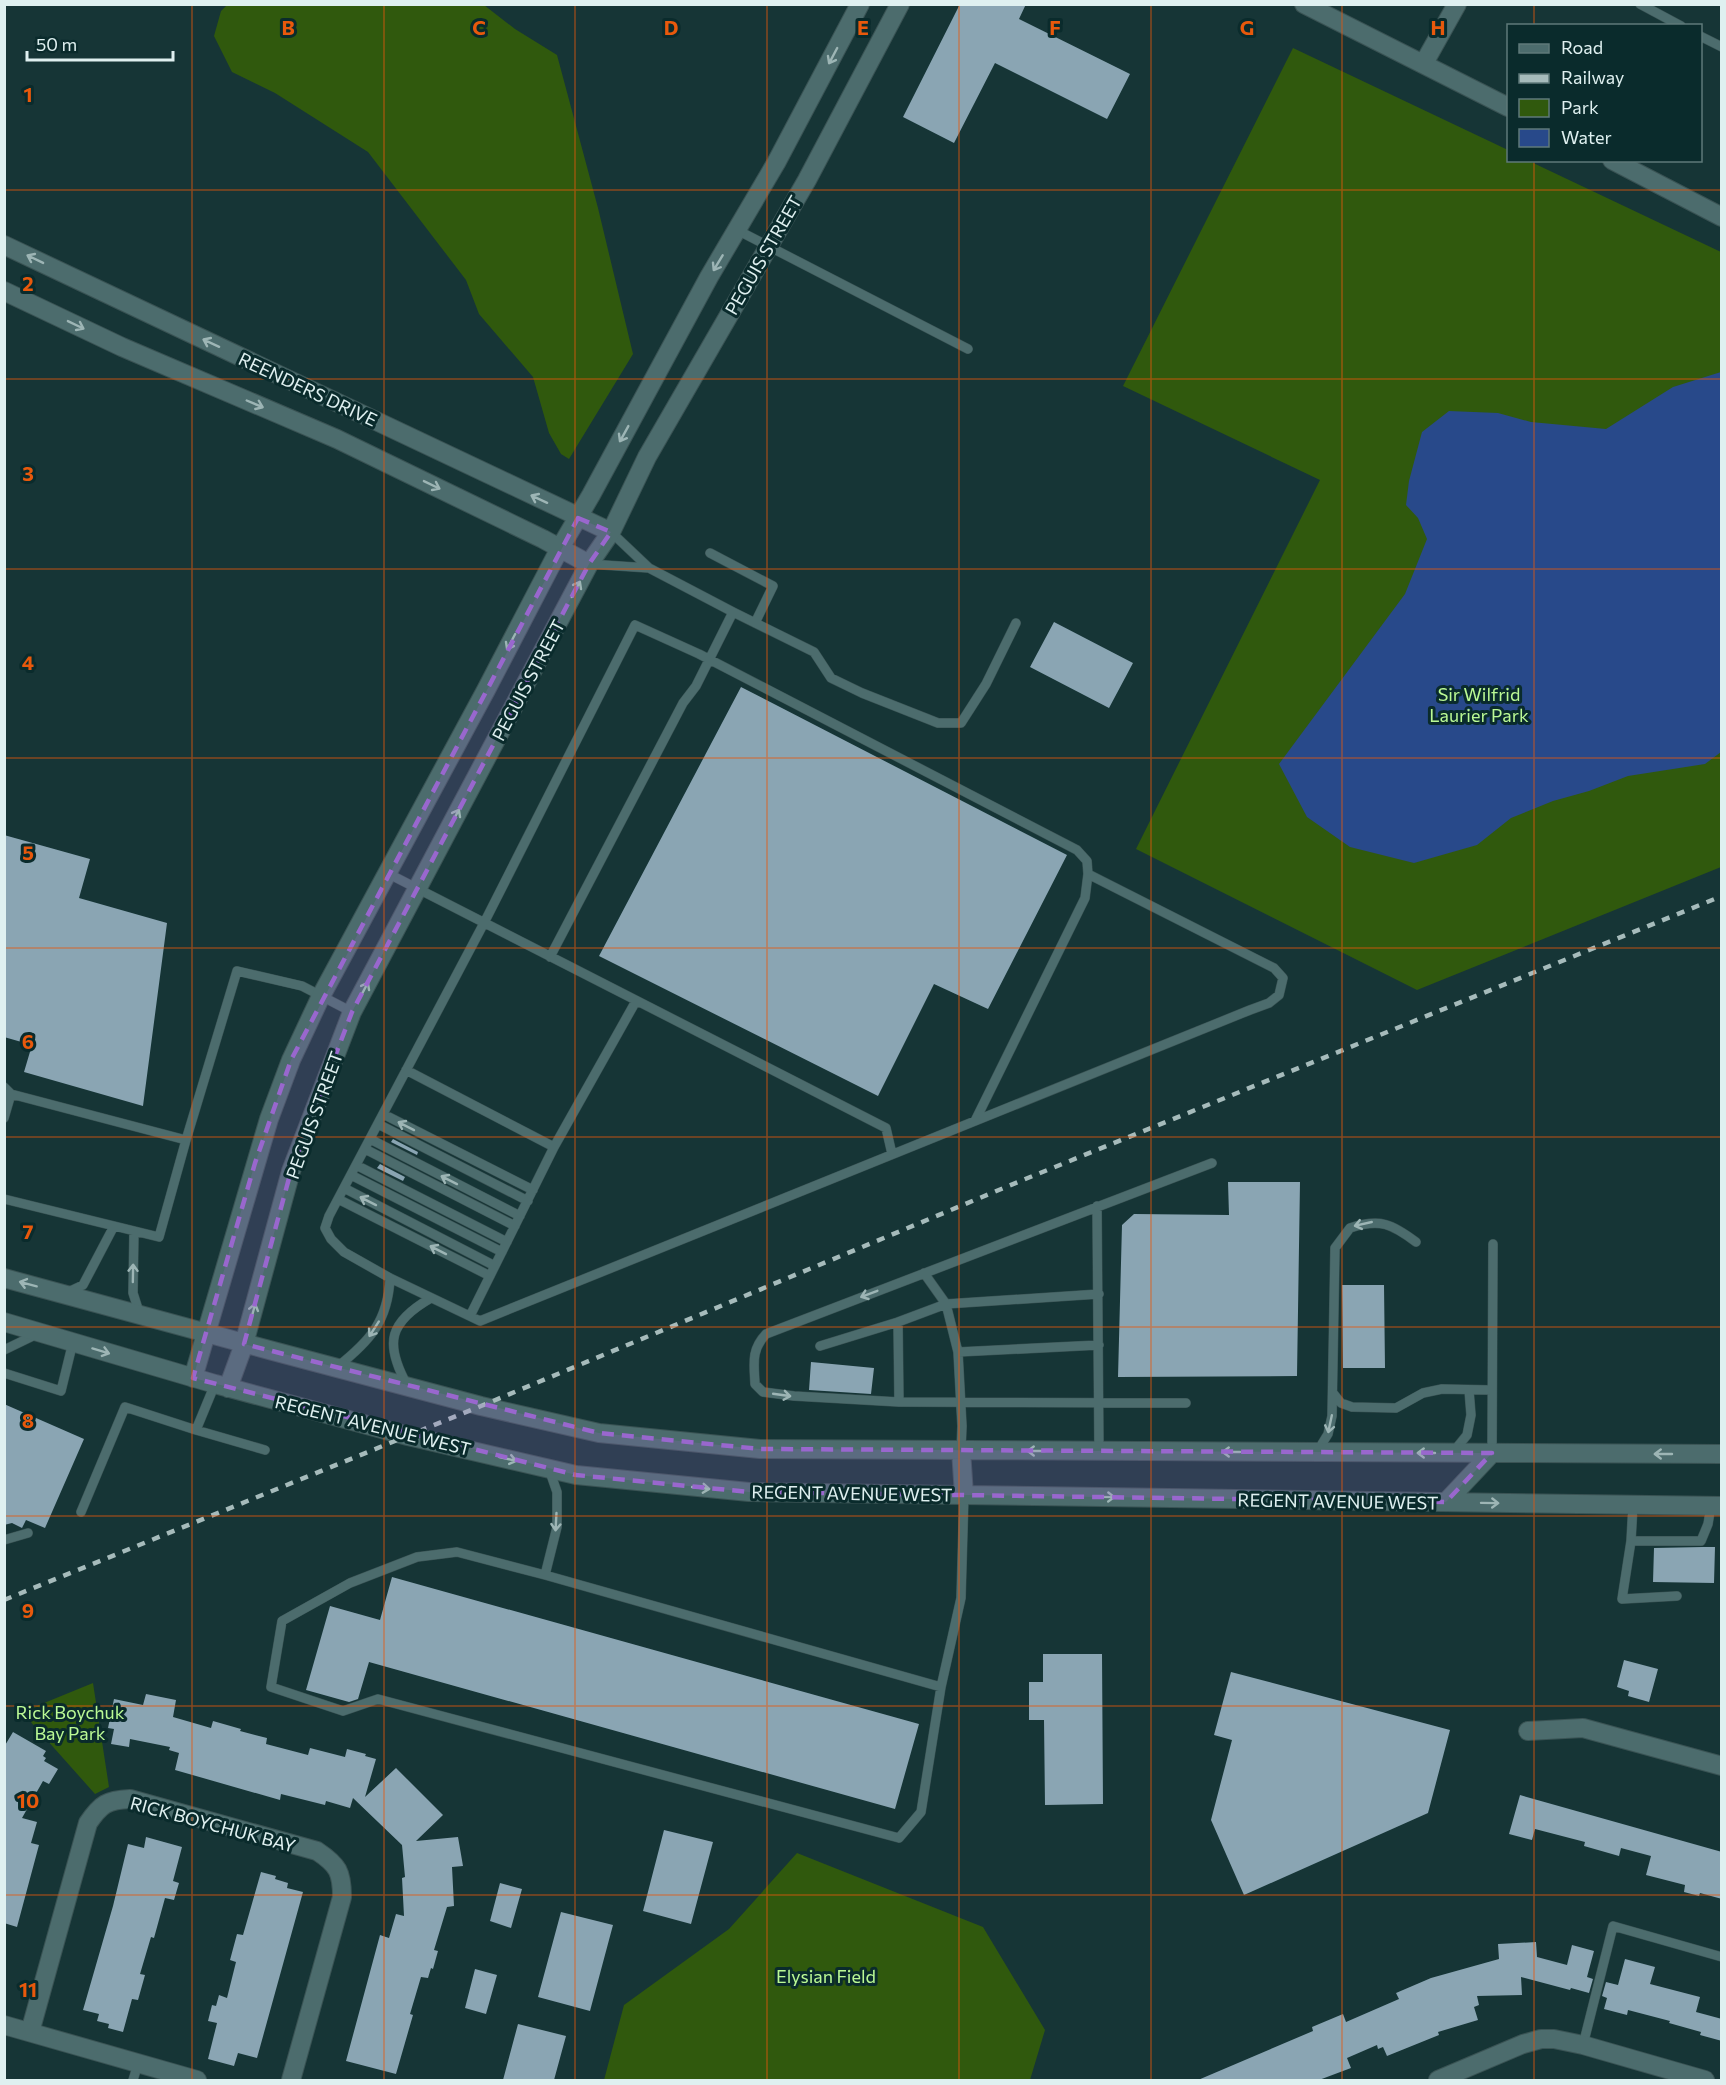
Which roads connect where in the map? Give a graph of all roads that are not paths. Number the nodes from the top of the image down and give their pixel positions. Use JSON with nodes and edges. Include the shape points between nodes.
{"nodes":[{"id":1,"x":860,"y":4,"type":"edge"},
{"id":2,"x":900,"y":4,"type":"edge"},
{"id":3,"x":1304,"y":4,"type":"edge"},
{"id":4,"x":1457,"y":4,"type":"edge"},
{"id":5,"x":1640,"y":4,"type":"edge"},
{"id":6,"x":1677,"y":24,"type":"edge"},
{"id":7,"x":1702,"y":36,"type":"edge"},
{"id":8,"x":1722,"y":46,"type":"edge"},
{"id":9,"x":1424,"y":63,"type":"junction"},
{"id":10,"x":1507,"y":106,"type":"edge"},
{"id":11,"x":1616,"y":162,"type":"edge"},
{"id":12,"x":1722,"y":217,"type":"edge"},
{"id":13,"x":738,"y":230,"type":"junction"},
{"id":14,"x":4,"y":245,"type":"edge"},
{"id":15,"x":769,"y":246,"type":"junction"},
{"id":16,"x":4,"y":291,"type":"edge"},
{"id":17,"x":968,"y":350,"type":"dead end"},
{"id":18,"x":579,"y":518,"type":"junction"},
{"id":19,"x":611,"y":532,"type":"junction"},
{"id":20,"x":560,"y":548,"type":"junction"},
{"id":21,"x":710,"y":553,"type":"dead end"},
{"id":22,"x":589,"y":564,"type":"junction"},
{"id":23,"x":649,"y":568,"type":"junction"},
{"id":24,"x":733,"y":612,"type":"junction"},
{"id":25,"x":755,"y":623,"type":"junction"},
{"id":26,"x":1016,"y":623,"type":"dead end"},
{"id":27,"x":710,"y":660,"type":"junction"},
{"id":28,"x":387,"y":873,"type":"junction"},
{"id":29,"x":1088,"y":874,"type":"junction"},
{"id":30,"x":417,"y":890,"type":"junction"},
{"id":31,"x":484,"y":923,"type":"junction"},
{"id":32,"x":550,"y":957,"type":"junction"},
{"id":33,"x":321,"y":996,"type":"junction"},
{"id":34,"x":636,"y":1001,"type":"junction"},
{"id":35,"x":352,"y":1012,"type":"junction"},
{"id":36,"x":406,"y":1071,"type":"junction"},
{"id":37,"x":8,"y":1090,"type":"edge"},
{"id":38,"x":383,"y":1114,"type":"junction"},
{"id":39,"x":4,"y":1118,"type":"edge"},
{"id":40,"x":975,"y":1121,"type":"junction"},
{"id":41,"x":378,"y":1124,"type":"junction"},
{"id":42,"x":370,"y":1139,"type":"junction"},
{"id":43,"x":186,"y":1140,"type":"junction"},
{"id":44,"x":554,"y":1147,"type":"junction"},
{"id":45,"x":364,"y":1149,"type":"junction"},
{"id":46,"x":892,"y":1154,"type":"junction"},
{"id":47,"x":1212,"y":1163,"type":"dead end"},
{"id":48,"x":356,"y":1165,"type":"junction"},
{"id":49,"x":351,"y":1174,"type":"junction"},
{"id":50,"x":344,"y":1188,"type":"junction"},
{"id":51,"x":533,"y":1190,"type":"junction"},
{"id":52,"x":4,"y":1198,"type":"edge"},
{"id":53,"x":338,"y":1199,"type":"junction"},
{"id":54,"x":528,"y":1201,"type":"junction"},
{"id":55,"x":1097,"y":1206,"type":"junction"},
{"id":56,"x":520,"y":1216,"type":"junction"},
{"id":57,"x":114,"y":1226,"type":"junction"},
{"id":58,"x":515,"y":1226,"type":"junction"},
{"id":59,"x":134,"y":1231,"type":"junction"},
{"id":60,"x":507,"y":1242,"type":"junction"},
{"id":61,"x":1416,"y":1242,"type":"dead end"},
{"id":62,"x":1492,"y":1244,"type":"dead end"},
{"id":63,"x":502,"y":1252,"type":"junction"},
{"id":64,"x":495,"y":1266,"type":"junction"},
{"id":65,"x":924,"y":1272,"type":"junction"},
{"id":66,"x":490,"y":1276,"type":"junction"},
{"id":67,"x":4,"y":1278,"type":"edge"},
{"id":68,"x":390,"y":1278,"type":"junction"},
{"id":69,"x":64,"y":1294,"type":"junction"},
{"id":70,"x":1099,"y":1294,"type":"junction"},
{"id":71,"x":431,"y":1298,"type":"junction"},
{"id":72,"x":946,"y":1304,"type":"junction"},
{"id":73,"x":140,"y":1315,"type":"junction"},
{"id":74,"x":470,"y":1316,"type":"junction"},
{"id":75,"x":4,"y":1322,"type":"edge"},
{"id":76,"x":898,"y":1322,"type":"junction"},
{"id":77,"x":40,"y":1332,"type":"junction"},
{"id":78,"x":206,"y":1333,"type":"junction"},
{"id":79,"x":73,"y":1342,"type":"junction"},
{"id":80,"x":244,"y":1344,"type":"junction"},
{"id":81,"x":1099,"y":1345,"type":"junction"},
{"id":82,"x":820,"y":1346,"type":"dead end"},
{"id":83,"x":4,"y":1350,"type":"edge"},
{"id":84,"x":958,"y":1352,"type":"junction"},
{"id":85,"x":335,"y":1368,"type":"junction"},
{"id":86,"x":4,"y":1373,"type":"edge"},
{"id":87,"x":193,"y":1378,"type":"junction"},
{"id":88,"x":221,"y":1386,"type":"junction"},
{"id":89,"x":408,"y":1387,"type":"junction"},
{"id":90,"x":1469,"y":1390,"type":"junction"},
{"id":91,"x":1492,"y":1390,"type":"junction"},
{"id":92,"x":1333,"y":1393,"type":"junction"},
{"id":93,"x":960,"y":1401,"type":"junction"},
{"id":94,"x":899,"y":1402,"type":"junction"},
{"id":95,"x":1186,"y":1403,"type":"dead end"},
{"id":96,"x":1099,"y":1404,"type":"junction"},
{"id":97,"x":196,"y":1430,"type":"junction"},
{"id":98,"x":265,"y":1450,"type":"dead end"},
{"id":99,"x":961,"y":1450,"type":"junction"},
{"id":100,"x":1099,"y":1451,"type":"junction"},
{"id":101,"x":1317,"y":1452,"type":"junction"},
{"id":102,"x":1453,"y":1453,"type":"junction"},
{"id":103,"x":1492,"y":1453,"type":"junction"},
{"id":104,"x":1722,"y":1454,"type":"edge"},
{"id":105,"x":549,"y":1469,"type":"junction"},
{"id":106,"x":964,"y":1495,"type":"junction"},
{"id":107,"x":1446,"y":1502,"type":"junction"},
{"id":108,"x":1633,"y":1505,"type":"junction"},
{"id":109,"x":1716,"y":1506,"type":"edge"},
{"id":110,"x":81,"y":1512,"type":"dead end"},
{"id":111,"x":28,"y":1533,"type":"dead end"},
{"id":112,"x":4,"y":1540,"type":"edge"},
{"id":113,"x":1631,"y":1540,"type":"junction"},
{"id":114,"x":545,"y":1575,"type":"junction"},
{"id":115,"x":1677,"y":1596,"type":"dead end"},
{"id":116,"x":941,"y":1686,"type":"junction"},
{"id":117,"x":1528,"y":1731,"type":"dead end"},
{"id":118,"x":1722,"y":1766,"type":"edge"},
{"id":119,"x":1722,"y":1957,"type":"edge"},
{"id":120,"x":4,"y":2025,"type":"edge"},
{"id":121,"x":30,"y":2032,"type":"junction"},
{"id":122,"x":1583,"y":2045,"type":"junction"},
{"id":123,"x":136,"y":2072,"type":"edge"},
{"id":124,"x":197,"y":2080,"type":"edge"},
{"id":125,"x":291,"y":2080,"type":"edge"},
{"id":126,"x":1438,"y":2080,"type":"edge"},
{"id":127,"x":1705,"y":2080,"type":"edge"}],
"edges":[{"from":1,"to":13,"type":"street","name":"PEGUIS STREET","one_way":true},
{"from":2,"to":15,"type":"street","name":"PEGUIS STREET"},
{"from":3,"to":9,"type":"street"},
{"from":4,"to":9,"type":"street"},
{"from":5,"to":6,"type":"lane"},
{"from":7,"to":8,"type":"lane"},
{"from":9,"to":10,"type":"street"},
{"from":11,"to":12,"type":"street"},
{"from":13,"to":15,"type":"lane"},
{"from":13,"to":18,"type":"street","name":"PEGUIS STREET","one_way":true},
{"from":18,"to":14,"type":"street","name":"REENDERS DRIVE","one_way":true},
{"from":15,"to":17,"type":"lane"},
{"from":15,"to":19,"type":"street","name":"PEGUIS STREET","via":[[646,457]]},
{"from":16,"to":20,"type":"street","name":"REENDERS DRIVE","one_way":true,"via":[[122,347],[338,439]]},
{"from":18,"to":19,"type":"street","name":"REENDERS DRIVE"},
{"from":18,"to":20,"type":"street","name":"PEGUIS STREET"},
{"from":19,"to":22,"type":"street","name":"PEGUIS STREET"},
{"from":19,"to":23,"type":"lane"},
{"from":20,"to":22,"type":"street","name":"REENDERS DRIVE"},
{"from":20,"to":28,"type":"street","name":"PEGUIS STREET","one_way":true},
{"from":21,"to":25,"type":"lane","via":[[774,586]]},
{"from":22,"to":23,"type":"lane"},
{"from":30,"to":22,"type":"street","name":"PEGUIS STREET","one_way":true},
{"from":23,"to":24,"type":"lane"},
{"from":24,"to":25,"type":"lane"},
{"from":24,"to":27,"type":"lane"},
{"from":25,"to":26,"type":"lane","via":[[814,652],[831,678],[938,723],[962,723]]},
{"from":27,"to":29,"type":"lane","via":[[1077,850],[1087,861]]},
{"from":27,"to":31,"type":"lane","via":[[635,625]]},
{"from":27,"to":32,"type":"lane","via":[[683,703]]},
{"from":28,"to":30,"type":"lane"},
{"from":28,"to":33,"type":"street","name":"PEGUIS STREET"},
{"from":29,"to":40,"type":"lane","via":[[1085,898]]},
{"from":29,"to":40,"type":"lane","via":[[1274,968],[1283,978],[1279,995]]},
{"from":30,"to":31,"type":"lane"},
{"from":35,"to":30,"type":"street","name":"PEGUIS STREET","one_way":true},
{"from":31,"to":32,"type":"lane"},
{"from":31,"to":36,"type":"lane"},
{"from":32,"to":34,"type":"lane"},
{"from":33,"to":35,"type":"lane"},
{"from":33,"to":43,"type":"lane","via":[[302,986],[237,971]]},
{"from":33,"to":78,"type":"street","name":"PEGUIS STREET","via":[[269,1119]]},
{"from":34,"to":44,"type":"lane"},
{"from":34,"to":46,"type":"lane","via":[[886,1128]]},
{"from":80,"to":35,"type":"street","name":"PEGUIS STREET","one_way":true,"via":[[291,1171]]},
{"from":36,"to":38,"type":"lane"},
{"from":36,"to":44,"type":"lane"},
{"from":37,"to":39,"type":"lane"},
{"from":37,"to":43,"type":"lane"},
{"from":38,"to":41,"type":"lane"},
{"from":51,"to":38,"type":"lane","one_way":true},
{"from":40,"to":46,"type":"lane"},
{"from":41,"to":42,"type":"lane"},
{"from":41,"to":54,"type":"lane"},
{"from":42,"to":45,"type":"lane"},
{"from":56,"to":42,"type":"lane","one_way":true},
{"from":43,"to":59,"type":"lane","via":[[159,1237]]},
{"from":44,"to":51,"type":"lane"},
{"from":45,"to":48,"type":"lane"},
{"from":45,"to":58,"type":"lane"},
{"from":46,"to":74,"type":"lane","via":[[480,1320]]},
{"from":47,"to":55,"type":"lane"},
{"from":48,"to":49,"type":"lane"},
{"from":48,"to":60,"type":"lane"},
{"from":49,"to":50,"type":"lane"},
{"from":49,"to":63,"type":"lane"},
{"from":50,"to":53,"type":"lane"},
{"from":64,"to":50,"type":"lane","one_way":true},
{"from":51,"to":54,"type":"lane"},
{"from":52,"to":57,"type":"lane"},
{"from":66,"to":53,"type":"lane","one_way":true},
{"from":53,"to":68,"type":"lane","via":[[325,1228],[331,1239],[344,1252]]},
{"from":54,"to":56,"type":"lane"},
{"from":55,"to":65,"type":"lane"},
{"from":55,"to":70,"type":"lane"},
{"from":56,"to":58,"type":"lane"},
{"from":57,"to":59,"type":"lane"},
{"from":57,"to":69,"type":"lane","via":[[83,1285]]},
{"from":58,"to":60,"type":"lane"},
{"from":73,"to":59,"type":"lane","one_way":true,"via":[[133,1293]]},
{"from":60,"to":63,"type":"lane"},
{"from":61,"to":92,"type":"lane","one_way":true,"via":[[1399,1229],[1375,1222],[1350,1228],[1335,1248]]},
{"from":62,"to":91,"type":"lane"},
{"from":63,"to":64,"type":"lane"},
{"from":64,"to":66,"type":"lane"},
{"from":65,"to":72,"type":"lane"},
{"from":65,"to":94,"type":"lane","one_way":true,"via":[[766,1334],[756,1344],[755,1384],[763,1392]]},
{"from":66,"to":74,"type":"lane"},
{"from":69,"to":67,"type":"street","one_way":true},
{"from":68,"to":71,"type":"lane"},
{"from":68,"to":85,"type":"lane","one_way":true,"via":[[389,1297],[374,1331],[360,1349]]},
{"from":69,"to":73,"type":"street"},
{"from":70,"to":72,"type":"lane"},
{"from":70,"to":81,"type":"lane"},
{"from":71,"to":74,"type":"lane"},
{"from":71,"to":89,"type":"lane","via":[[402,1320],[394,1335],[392,1351]]},
{"from":72,"to":76,"type":"lane"},
{"from":72,"to":84,"type":"lane"},
{"from":73,"to":78,"type":"street"},
{"from":75,"to":77,"type":"street","name":"REGENT AVENUE WEST"},
{"from":76,"to":82,"type":"lane"},
{"from":76,"to":94,"type":"lane"},
{"from":77,"to":79,"type":"street","name":"REGENT AVENUE WEST"},
{"from":77,"to":83,"type":"lane"},
{"from":78,"to":80,"type":"street"},
{"from":78,"to":87,"type":"street","name":"PEGUIS STREET"},
{"from":79,"to":86,"type":"lane","via":[[61,1391]]},
{"from":79,"to":87,"type":"street","name":"REGENT AVENUE WEST","one_way":true},
{"from":80,"to":85,"type":"street"},
{"from":80,"to":88,"type":"street","name":"PEGUIS STREET"},
{"from":81,"to":84,"type":"lane"},
{"from":81,"to":96,"type":"lane"},
{"from":84,"to":93,"type":"lane"},
{"from":85,"to":89,"type":"street"},
{"from":87,"to":88,"type":"street","name":"REGENT AVENUE WEST"},
{"from":88,"to":97,"type":"lane"},
{"from":88,"to":105,"type":"street","name":"REGENT AVENUE WEST","one_way":true},
{"from":89,"to":99,"type":"street","via":[[599,1433],[760,1449]]},
{"from":90,"to":91,"type":"lane"},
{"from":90,"to":92,"type":"lane","via":[[1423,1393],[1396,1408],[1353,1407],[1341,1403]]},
{"from":90,"to":102,"type":"lane","via":[[1471,1415],[1467,1435]]},
{"from":91,"to":103,"type":"lane"},
{"from":92,"to":101,"type":"lane","one_way":true,"via":[[1328,1434]]},
{"from":93,"to":94,"type":"lane"},
{"from":93,"to":96,"type":"lane"},
{"from":93,"to":99,"type":"lane"},
{"from":95,"to":96,"type":"lane"},
{"from":96,"to":100,"type":"lane"},
{"from":97,"to":98,"type":"lane"},
{"from":97,"to":110,"type":"lane","via":[[125,1407]]},
{"from":100,"to":99,"type":"street","one_way":true},
{"from":99,"to":106,"type":"street"},
{"from":101,"to":100,"type":"street","one_way":true},
{"from":102,"to":101,"type":"street","one_way":true},
{"from":102,"to":103,"type":"street"},
{"from":104,"to":103,"type":"street","one_way":true},
{"from":103,"to":107,"type":"street"},
{"from":105,"to":106,"type":"street","name":"REGENT AVENUE WEST","one_way":true,"via":[[576,1476],[748,1492]]},
{"from":105,"to":114,"type":"lane","one_way":true,"via":[[557,1492],[557,1527]]},
{"from":106,"to":107,"type":"street","name":"REGENT AVENUE WEST","one_way":true},
{"from":106,"to":116,"type":"lane","via":[[961,1598]]},
{"from":107,"to":108,"type":"street","name":"REGENT AVENUE WEST","one_way":true},
{"from":108,"to":109,"type":"street","name":"REGENT AVENUE WEST"},
{"from":108,"to":113,"type":"lane"},
{"from":109,"to":113,"type":"lane","via":[[1701,1541]]},
{"from":111,"to":112,"type":"lane"},
{"from":113,"to":115,"type":"lane","via":[[1622,1599]]},
{"from":114,"to":116,"type":"lane"},
{"from":114,"to":116,"type":"lane","via":[[457,1552],[417,1557],[350,1583],[282,1621],[271,1687],[343,1711],[378,1699],[899,1838],[921,1812]]},
{"from":117,"to":118,"type":"street","via":[[1583,1728]]},
{"from":119,"to":122,"type":"lane","via":[[1613,1926]]},
{"from":120,"to":121,"type":"street"},
{"from":121,"to":123,"type":"street"},
{"from":121,"to":125,"type":"street","name":"RICK BOYCHUK BAY","via":[[88,1823],[97,1809],[112,1800],[130,1799],[317,1851],[333,1861],[342,1878],[342,1897]]},
{"from":122,"to":126,"type":"street","via":[[1541,2039]]},
{"from":122,"to":127,"type":"street"},
{"from":123,"to":124,"type":"street"}]}
